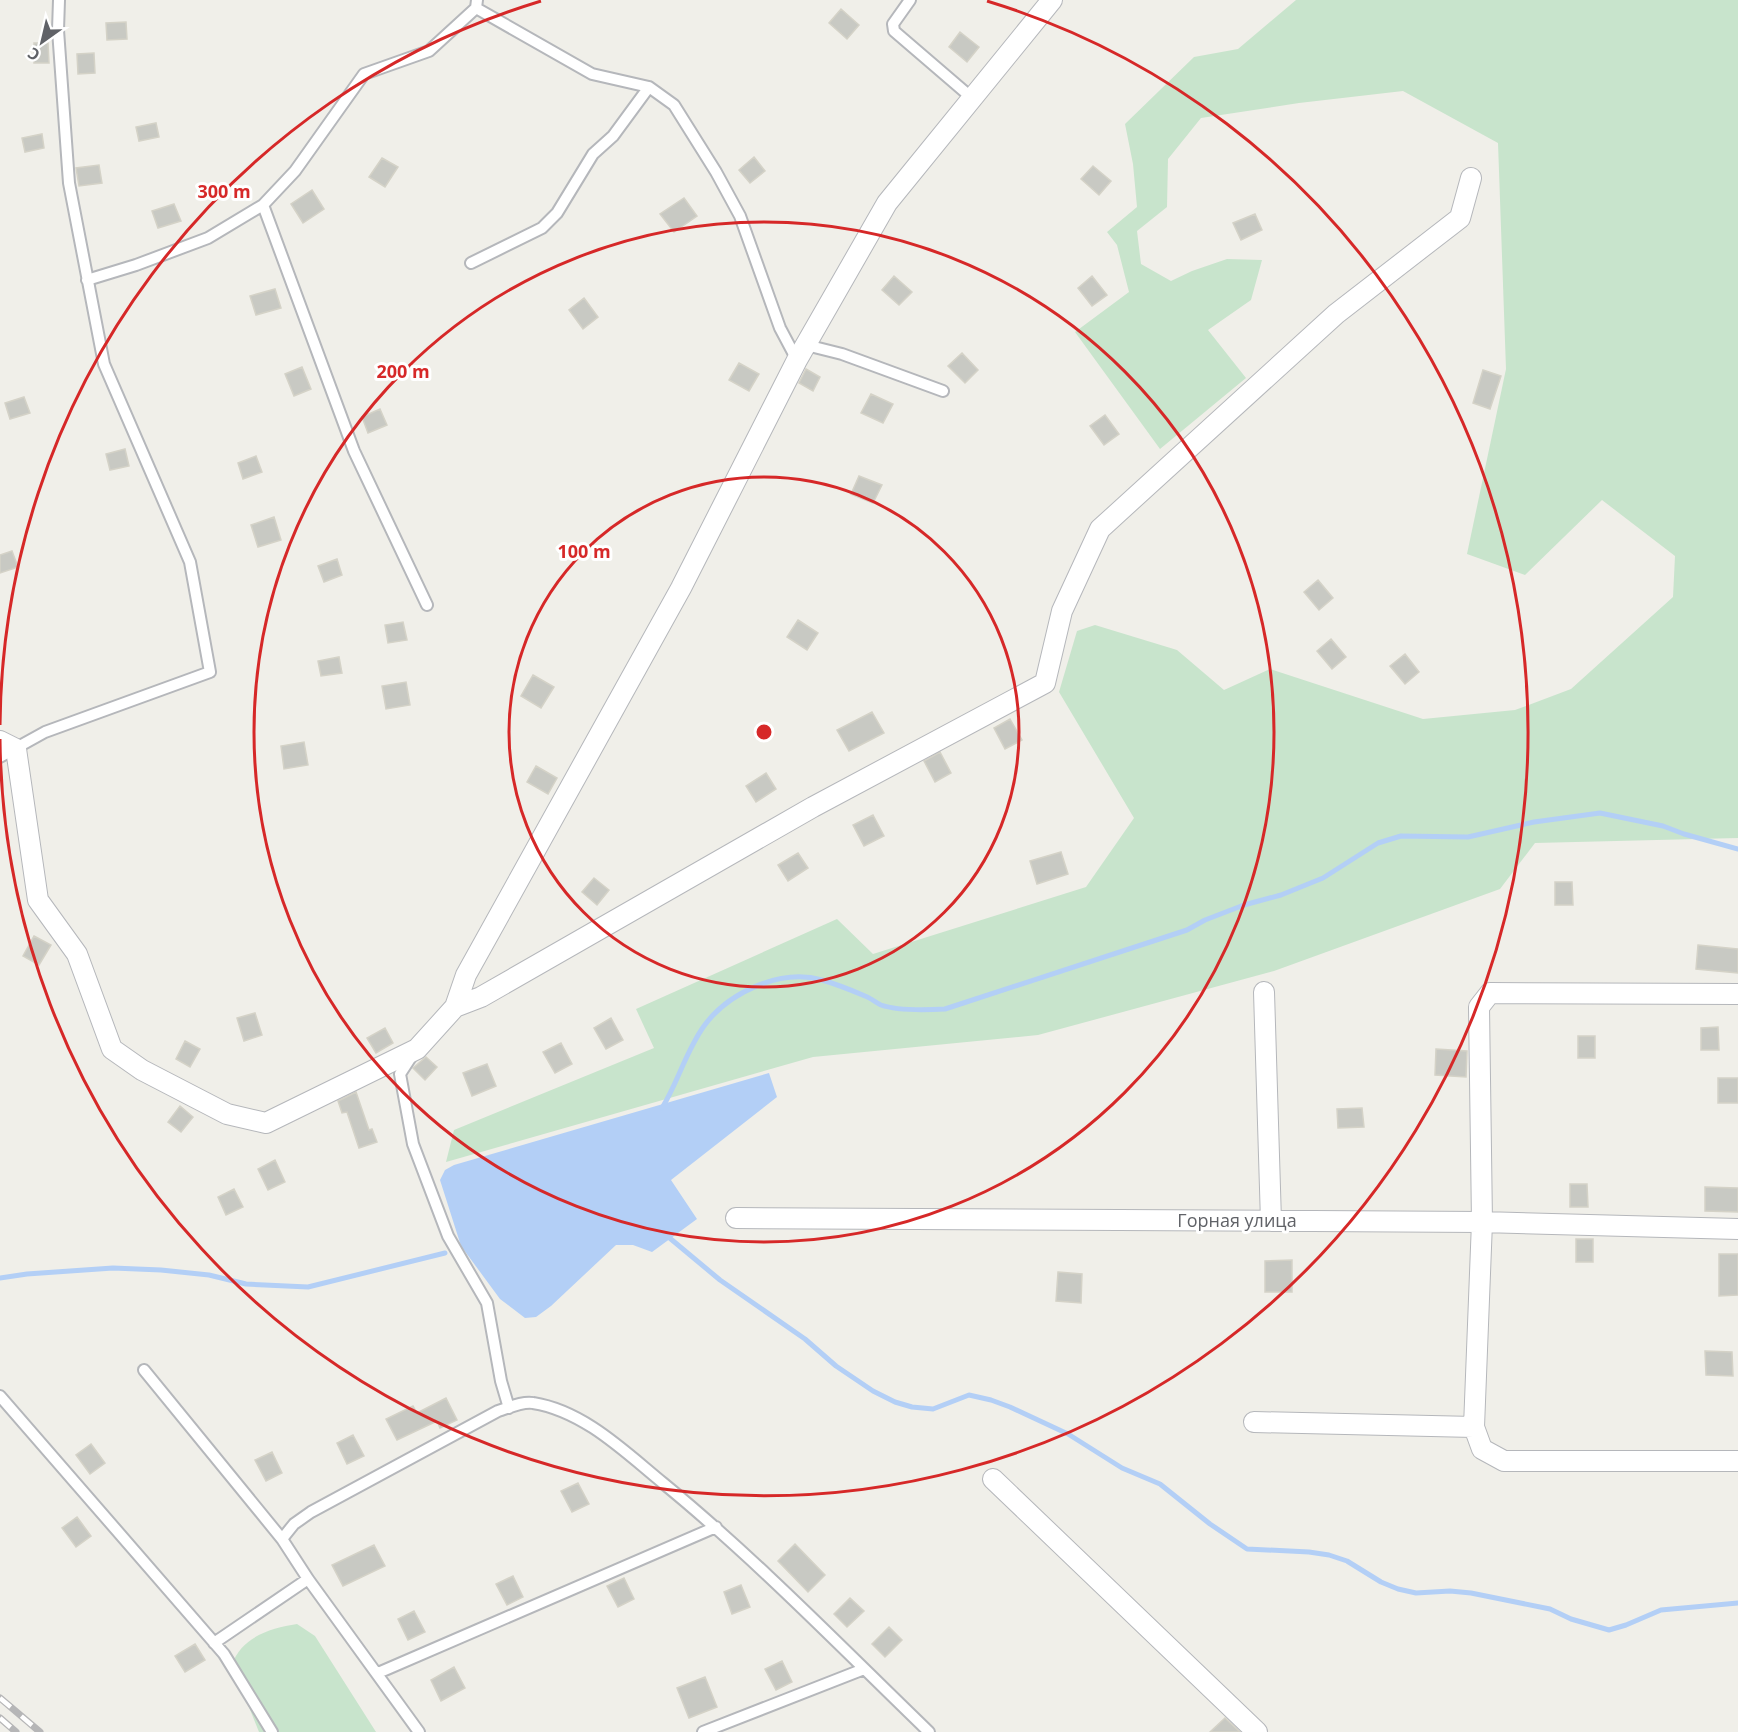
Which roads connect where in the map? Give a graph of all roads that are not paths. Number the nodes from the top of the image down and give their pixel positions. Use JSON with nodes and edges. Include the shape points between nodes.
{"nodes":[{"id":1,"x":58,"y":0,"type":"edge"},
{"id":2,"x":910,"y":0,"type":"edge"},
{"id":3,"x":1052,"y":0,"type":"edge"},
{"id":4,"x":476,"y":4,"type":"edge"},
{"id":5,"x":649,"y":87,"type":"junction"},
{"id":6,"x":972,"y":99,"type":"junction"},
{"id":7,"x":1471,"y":178,"type":"dead end"},
{"id":8,"x":263,"y":205,"type":"junction"},
{"id":9,"x":471,"y":263,"type":"dead end"},
{"id":10,"x":87,"y":280,"type":"junction"},
{"id":11,"x":802,"y":352,"type":"junction"},
{"id":12,"x":943,"y":391,"type":"dead end"},
{"id":13,"x":427,"y":605,"type":"dead end"},
{"id":14,"x":6,"y":749,"type":"edge"},
{"id":15,"x":1264,"y":993,"type":"dead end"},
{"id":16,"x":1738,"y":994,"type":"edge"},
{"id":17,"x":455,"y":1007,"type":"junction"},
{"id":18,"x":417,"y":1048,"type":"junction"},
{"id":19,"x":736,"y":1218,"type":"dead end"},
{"id":20,"x":1271,"y":1221,"type":"junction"},
{"id":21,"x":1482,"y":1222,"type":"junction"},
{"id":22,"x":1738,"y":1229,"type":"edge"},
{"id":23,"x":144,"y":1370,"type":"dead end"},
{"id":24,"x":0,"y":1396,"type":"edge"},
{"id":25,"x":509,"y":1408,"type":"junction"},
{"id":26,"x":1254,"y":1422,"type":"dead end"},
{"id":27,"x":1474,"y":1427,"type":"junction"},
{"id":28,"x":1738,"y":1461,"type":"edge"},
{"id":29,"x":993,"y":1479,"type":"dead end"},
{"id":30,"x":716,"y":1527,"type":"junction"},
{"id":31,"x":282,"y":1539,"type":"junction"},
{"id":32,"x":308,"y":1579,"type":"junction"},
{"id":33,"x":214,"y":1643,"type":"junction"},
{"id":34,"x":864,"y":1669,"type":"junction"},
{"id":35,"x":378,"y":1673,"type":"junction"},
{"id":36,"x":272,"y":1732,"type":"edge"},
{"id":37,"x":419,"y":1732,"type":"edge"},
{"id":38,"x":703,"y":1732,"type":"edge"},
{"id":39,"x":929,"y":1732,"type":"edge"},
{"id":40,"x":1257,"y":1732,"type":"edge"}],
"edges":[{"from":1,"to":10,"type":"lane","via":[[69,183]]},
{"from":2,"to":6,"type":"lane","via":[[893,24],[894,31]]},
{"from":3,"to":6,"type":"street"},
{"from":4,"to":5,"type":"lane","via":[[592,74]]},
{"from":4,"to":8,"type":"lane","via":[[429,51],[364,74],[295,171]]},
{"from":5,"to":9,"type":"lane","via":[[613,136],[593,154],[557,213],[542,228]]},
{"from":5,"to":11,"type":"lane","via":[[674,105],[726,189],[740,216],[780,328]]},
{"from":6,"to":11,"type":"street","via":[[887,203]]},
{"from":7,"to":17,"type":"street","via":[[1460,218],[1336,314],[1100,529],[1062,611],[1045,683],[813,807],[481,997]]},
{"from":8,"to":10,"type":"lane","via":[[208,238]]},
{"from":8,"to":13,"type":"lane","via":[[354,451]]},
{"from":10,"to":14,"type":"lane","via":[[104,364],[190,562],[210,672]]},
{"from":11,"to":12,"type":"lane","via":[[842,354]]},
{"from":11,"to":17,"type":"street","via":[[681,588],[466,975]]},
{"from":14,"to":18,"type":"street","via":[[38,900],[77,954],[112,1049],[142,1070],[228,1114],[266,1123]]},
{"from":15,"to":20,"type":"street"},
{"from":16,"to":21,"type":"street","via":[[1490,993],[1479,1007]]},
{"from":17,"to":18,"type":"street"},
{"from":18,"to":25,"type":"lane","via":[[400,1074],[413,1144],[447,1236],[487,1303]]},
{"from":19,"to":20,"type":"street","name":"Горная улица"},
{"from":20,"to":21,"type":"street","name":"Горная улица"},
{"from":21,"to":22,"type":"street","name":"Горная улица"},
{"from":21,"to":27,"type":"street"},
{"from":23,"to":31,"type":"lane"},
{"from":24,"to":33,"type":"lane"},
{"from":25,"to":30,"type":"lane","via":[[531,1402],[589,1425]]},
{"from":25,"to":31,"type":"lane","via":[[311,1512]]},
{"from":26,"to":27,"type":"street"},
{"from":27,"to":28,"type":"street","via":[[1482,1449],[1504,1461]]},
{"from":29,"to":40,"type":"street"},
{"from":30,"to":34,"type":"lane"},
{"from":30,"to":35,"type":"lane"},
{"from":31,"to":32,"type":"lane"},
{"from":32,"to":33,"type":"lane"},
{"from":32,"to":35,"type":"lane"},
{"from":33,"to":36,"type":"lane"},
{"from":34,"to":38,"type":"lane"},
{"from":34,"to":39,"type":"lane"},
{"from":35,"to":37,"type":"lane"}]}
